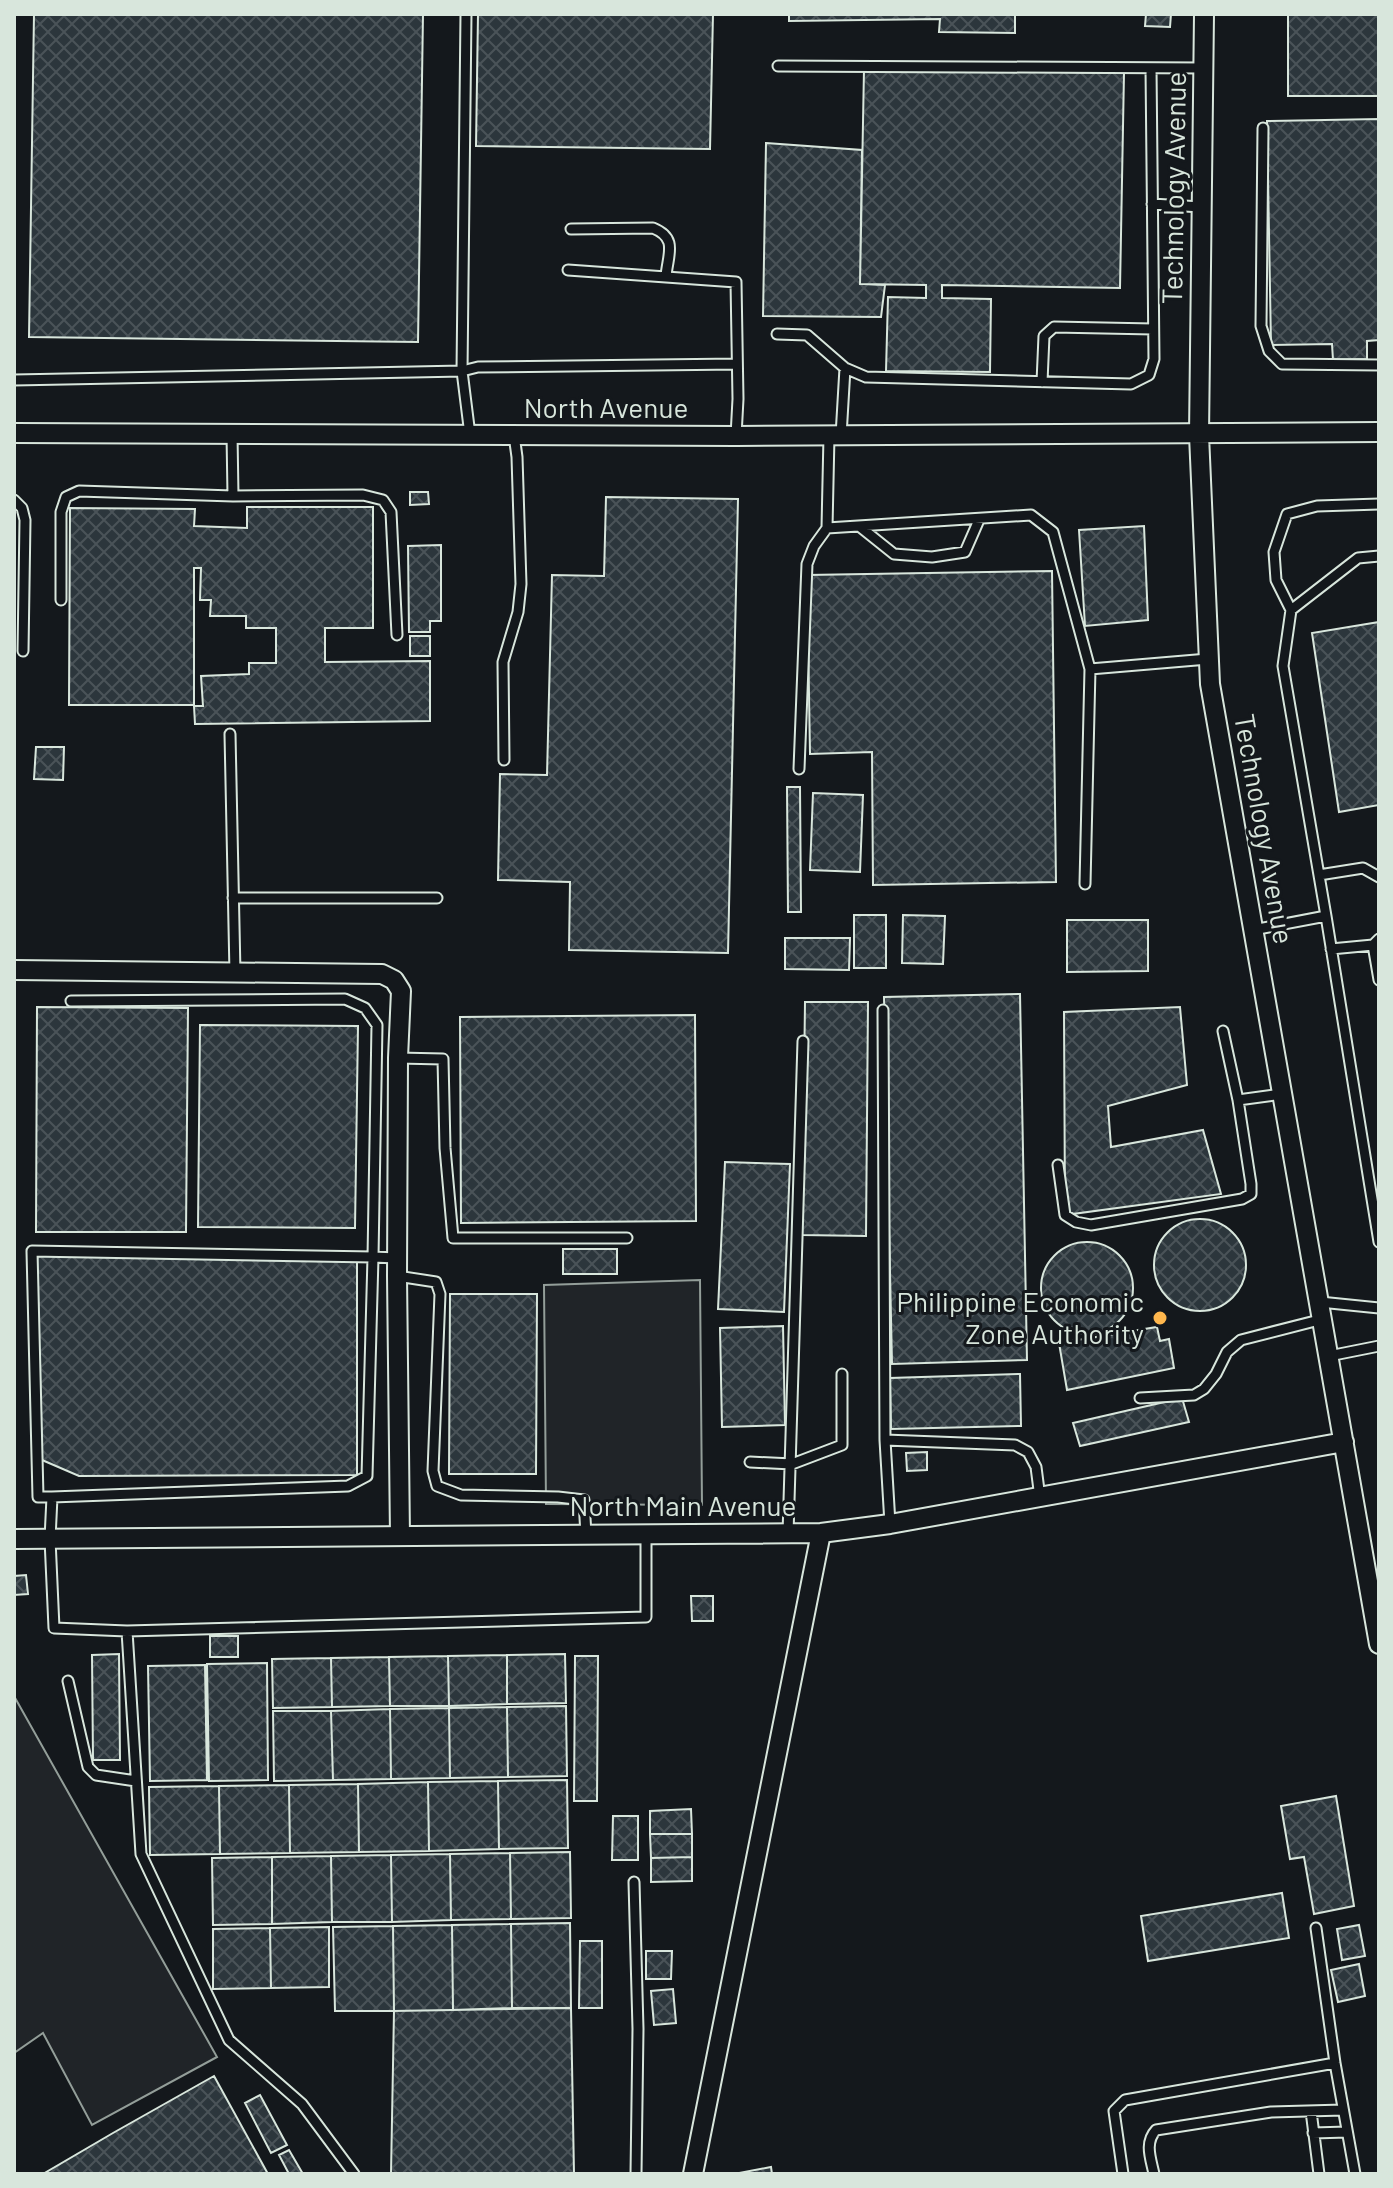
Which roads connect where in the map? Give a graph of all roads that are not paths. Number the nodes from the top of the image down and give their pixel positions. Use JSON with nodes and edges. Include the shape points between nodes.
{"nodes":[{"id":1,"x":466,"y":14,"type":"edge"},
{"id":2,"x":1204,"y":14,"type":"edge"},
{"id":3,"x":778,"y":66,"type":"dead end"},
{"id":4,"x":1151,"y":68,"type":"junction"},
{"id":5,"x":1204,"y":68,"type":"junction"},
{"id":6,"x":1263,"y":128,"type":"dead end"},
{"id":7,"x":1152,"y":204,"type":"junction"},
{"id":8,"x":1201,"y":207,"type":"junction"},
{"id":9,"x":571,"y":229,"type":"dead end"},
{"id":10,"x":568,"y":270,"type":"dead end"},
{"id":11,"x":666,"y":276,"type":"junction"},
{"id":12,"x":1153,"y":329,"type":"junction"},
{"id":13,"x":777,"y":334,"type":"dead end"},
{"id":14,"x":737,"y":364,"type":"junction"},
{"id":15,"x":1379,"y":365,"type":"edge"},
{"id":16,"x":845,"y":368,"type":"junction"},
{"id":17,"x":462,"y":371,"type":"junction"},
{"id":18,"x":14,"y":380,"type":"edge"},
{"id":19,"x":1042,"y":382,"type":"junction"},
{"id":20,"x":1379,"y":432,"type":"edge"},
{"id":21,"x":14,"y":433,"type":"edge"},
{"id":22,"x":232,"y":434,"type":"junction"},
{"id":23,"x":470,"y":435,"type":"junction"},
{"id":24,"x":514,"y":435,"type":"junction"},
{"id":25,"x":1199,"y":435,"type":"junction"},
{"id":26,"x":736,"y":436,"type":"junction"},
{"id":27,"x":835,"y":436,"type":"junction"},
{"id":28,"x":233,"y":496,"type":"junction"},
{"id":29,"x":14,"y":500,"type":"edge"},
{"id":30,"x":1379,"y":504,"type":"edge"},
{"id":31,"x":979,"y":520,"type":"junction"},
{"id":32,"x":859,"y":526,"type":"junction"},
{"id":33,"x":827,"y":528,"type":"junction"},
{"id":34,"x":1379,"y":556,"type":"edge"},
{"id":35,"x":61,"y":600,"type":"dead end"},
{"id":36,"x":1291,"y":610,"type":"junction"},
{"id":37,"x":397,"y":635,"type":"dead end"},
{"id":38,"x":23,"y":651,"type":"dead end"},
{"id":39,"x":1208,"y":659,"type":"junction"},
{"id":40,"x":1090,"y":669,"type":"junction"},
{"id":41,"x":230,"y":734,"type":"dead end"},
{"id":42,"x":504,"y":760,"type":"dead end"},
{"id":43,"x":799,"y":769,"type":"dead end"},
{"id":44,"x":1319,"y":875,"type":"junction"},
{"id":45,"x":1379,"y":877,"type":"edge"},
{"id":46,"x":1085,"y":884,"type":"dead end"},
{"id":47,"x":233,"y":898,"type":"junction"},
{"id":48,"x":437,"y":898,"type":"dead end"},
{"id":49,"x":1326,"y":916,"type":"junction"},
{"id":50,"x":1253,"y":930,"type":"junction"},
{"id":51,"x":1376,"y":942,"type":"edge"},
{"id":52,"x":1331,"y":949,"type":"junction"},
{"id":53,"x":14,"y":970,"type":"edge"},
{"id":54,"x":235,"y":973,"type":"junction"},
{"id":55,"x":1379,"y":980,"type":"edge"},
{"id":56,"x":71,"y":1001,"type":"dead end"},
{"id":57,"x":883,"y":1010,"type":"dead end"},
{"id":58,"x":1223,"y":1031,"type":"dead end"},
{"id":59,"x":803,"y":1041,"type":"dead end"},
{"id":60,"x":398,"y":1058,"type":"junction"},
{"id":61,"x":1282,"y":1094,"type":"junction"},
{"id":62,"x":1238,"y":1100,"type":"junction"},
{"id":63,"x":1058,"y":1165,"type":"dead end"},
{"id":64,"x":627,"y":1238,"type":"dead end"},
{"id":65,"x":1379,"y":1242,"type":"edge"},
{"id":66,"x":373,"y":1257,"type":"junction"},
{"id":67,"x":397,"y":1267,"type":"junction"},
{"id":68,"x":1379,"y":1308,"type":"edge"},
{"id":69,"x":1322,"y":1310,"type":"junction"},
{"id":70,"x":1379,"y":1346,"type":"edge"},
{"id":71,"x":1329,"y":1356,"type":"junction"},
{"id":72,"x":842,"y":1374,"type":"dead end"},
{"id":73,"x":1140,"y":1398,"type":"dead end"},
{"id":74,"x":885,"y":1440,"type":"junction"},
{"id":75,"x":1344,"y":1442,"type":"junction"},
{"id":76,"x":750,"y":1462,"type":"dead end"},
{"id":77,"x":792,"y":1464,"type":"junction"},
{"id":78,"x":52,"y":1497,"type":"junction"},
{"id":79,"x":1040,"y":1498,"type":"junction"},
{"id":80,"x":890,"y":1524,"type":"junction"},
{"id":81,"x":821,"y":1533,"type":"junction"},
{"id":82,"x":788,"y":1534,"type":"junction"},
{"id":83,"x":586,"y":1535,"type":"junction"},
{"id":84,"x":646,"y":1535,"type":"junction"},
{"id":85,"x":400,"y":1536,"type":"junction"},
{"id":86,"x":14,"y":1539,"type":"edge"},
{"id":87,"x":50,"y":1539,"type":"junction"},
{"id":88,"x":127,"y":1631,"type":"junction"},
{"id":89,"x":1379,"y":1644,"type":"edge"},
{"id":90,"x":68,"y":1681,"type":"dead end"},
{"id":91,"x":136,"y":1781,"type":"junction"},
{"id":92,"x":634,"y":1882,"type":"dead end"},
{"id":93,"x":1316,"y":1928,"type":"dead end"},
{"id":94,"x":1335,"y":2063,"type":"junction"},
{"id":95,"x":1343,"y":2110,"type":"junction"},
{"id":96,"x":1311,"y":2111,"type":"junction"},
{"id":97,"x":1347,"y":2132,"type":"junction"},
{"id":98,"x":1313,"y":2133,"type":"junction"},
{"id":99,"x":354,"y":2174,"type":"edge"},
{"id":100,"x":636,"y":2174,"type":"edge"},
{"id":101,"x":693,"y":2174,"type":"edge"},
{"id":102,"x":1123,"y":2174,"type":"edge"},
{"id":103,"x":1154,"y":2174,"type":"edge"},
{"id":104,"x":1319,"y":2174,"type":"edge"},
{"id":105,"x":1355,"y":2174,"type":"edge"}],
"edges":[{"from":1,"to":17,"type":"lane"},
{"from":2,"to":5,"type":"street","name":"Technology Avenue"},
{"from":3,"to":4,"type":"lane"},
{"from":4,"to":5,"type":"lane"},
{"from":4,"to":7,"type":"lane"},
{"from":5,"to":8,"type":"street","name":"Technology Avenue"},
{"from":6,"to":15,"type":"lane","via":[[1261,326],[1269,351],[1282,364]]},
{"from":7,"to":8,"type":"lane"},
{"from":7,"to":12,"type":"lane"},
{"from":8,"to":25,"type":"street","name":"Technology Avenue"},
{"from":9,"to":11,"type":"lane","via":[[653,228],[665,233],[670,240]]},
{"from":10,"to":11,"type":"lane"},
{"from":11,"to":14,"type":"lane","via":[[736,282]]},
{"from":12,"to":19,"type":"lane","via":[[1149,375],[1131,384]]},
{"from":12,"to":19,"type":"lane","via":[[1054,327],[1044,336]]},
{"from":13,"to":16,"type":"lane","via":[[807,335]]},
{"from":14,"to":17,"type":"lane"},
{"from":14,"to":26,"type":"lane"},
{"from":16,"to":19,"type":"lane","via":[[866,377]]},
{"from":16,"to":27,"type":"lane"},
{"from":17,"to":18,"type":"lane"},
{"from":17,"to":23,"type":"lane"},
{"from":20,"to":25,"type":"street","name":"North Avenue"},
{"from":21,"to":22,"type":"street","name":"North Avenue"},
{"from":22,"to":23,"type":"street","name":"North Avenue"},
{"from":22,"to":28,"type":"lane"},
{"from":23,"to":24,"type":"street","name":"North Avenue"},
{"from":24,"to":26,"type":"street","name":"North Avenue"},
{"from":24,"to":42,"type":"lane","via":[[521,584],[503,662]]},
{"from":25,"to":27,"type":"street","name":"North Avenue"},
{"from":25,"to":39,"type":"street","name":"Technology Avenue"},
{"from":26,"to":27,"type":"street","name":"North Avenue"},
{"from":27,"to":33,"type":"lane"},
{"from":28,"to":35,"type":"lane","via":[[79,491],[66,497],[61,512]]},
{"from":28,"to":37,"type":"lane","via":[[363,495],[383,500],[391,512]]},
{"from":29,"to":38,"type":"lane","via":[[25,520]]},
{"from":30,"to":36,"type":"lane","via":[[1317,506],[1287,514],[1274,552],[1276,580]]},
{"from":31,"to":32,"type":"lane"},
{"from":31,"to":32,"type":"lane","via":[[965,552],[932,557],[894,554]]},
{"from":31,"to":40,"type":"lane","via":[[1031,515],[1053,532]]},
{"from":32,"to":33,"type":"lane"},
{"from":33,"to":43,"type":"lane","via":[[807,564]]},
{"from":34,"to":36,"type":"lane","via":[[1358,558]]},
{"from":36,"to":44,"type":"lane","via":[[1283,666]]},
{"from":39,"to":40,"type":"lane"},
{"from":39,"to":50,"type":"street","name":"Technology Avenue"},
{"from":40,"to":46,"type":"lane"},
{"from":41,"to":47,"type":"lane"},
{"from":44,"to":45,"type":"lane","via":[[1363,868]]},
{"from":44,"to":49,"type":"lane"},
{"from":47,"to":48,"type":"lane"},
{"from":47,"to":54,"type":"lane"},
{"from":49,"to":50,"type":"lane"},
{"from":49,"to":52,"type":"lane"},
{"from":50,"to":61,"type":"street","name":"Technology Avenue"},
{"from":51,"to":52,"type":"lane"},
{"from":51,"to":55,"type":"lane"},
{"from":52,"to":65,"type":"lane"},
{"from":53,"to":54,"type":"street"},
{"from":54,"to":60,"type":"street","via":[[382,974],[394,980],[401,991]]},
{"from":56,"to":66,"type":"lane","via":[[345,999],[365,1008],[377,1025]]},
{"from":57,"to":74,"type":"lane"},
{"from":58,"to":62,"type":"lane"},
{"from":59,"to":77,"type":"lane"},
{"from":60,"to":64,"type":"lane","via":[[443,1059],[453,1238]]},
{"from":60,"to":67,"type":"street"},
{"from":61,"to":62,"type":"lane"},
{"from":61,"to":69,"type":"street","name":"Technology Avenue"},
{"from":62,"to":63,"type":"lane","via":[[1251,1184],[1251,1194],[1242,1199],[1091,1225],[1065,1215]]},
{"from":66,"to":67,"type":"lane"},
{"from":66,"to":78,"type":"lane","via":[[367,1476],[348,1486]]},
{"from":66,"to":78,"type":"lane","via":[[32,1251],[38,1497]]},
{"from":67,"to":83,"type":"lane","via":[[436,1282],[440,1294],[433,1471],[437,1486],[461,1495],[584,1500]]},
{"from":67,"to":85,"type":"street"},
{"from":68,"to":69,"type":"lane"},
{"from":69,"to":71,"type":"street","name":"Technology Avenue"},
{"from":69,"to":73,"type":"lane","via":[[1241,1340],[1194,1395]]},
{"from":70,"to":71,"type":"lane"},
{"from":71,"to":75,"type":"street","name":"Technology Avenue"},
{"from":72,"to":77,"type":"lane","via":[[842,1445]]},
{"from":74,"to":79,"type":"lane","via":[[1015,1445],[1028,1452],[1036,1467]]},
{"from":74,"to":80,"type":"lane"},
{"from":75,"to":79,"type":"street","name":"North Main Avenue"},
{"from":75,"to":89,"type":"street","name":"Technology Avenue"},
{"from":76,"to":77,"type":"lane"},
{"from":77,"to":82,"type":"lane"},
{"from":78,"to":87,"type":"lane"},
{"from":79,"to":80,"type":"street","name":"North Main Avenue"},
{"from":80,"to":81,"type":"street","name":"North Main Avenue"},
{"from":81,"to":82,"type":"street","name":"North Main Avenue"},
{"from":81,"to":101,"type":"street"},
{"from":82,"to":84,"type":"street","name":"North Main Avenue"},
{"from":83,"to":84,"type":"street","name":"North Main Avenue"},
{"from":83,"to":85,"type":"street","name":"North Main Avenue"},
{"from":84,"to":88,"type":"lane","via":[[646,1617]]},
{"from":85,"to":87,"type":"street","name":"North Main Avenue"},
{"from":86,"to":87,"type":"street","name":"North Main Avenue"},
{"from":87,"to":88,"type":"lane","via":[[54,1628]]},
{"from":88,"to":91,"type":"lane"},
{"from":90,"to":91,"type":"lane","via":[[88,1767],[96,1775]]},
{"from":91,"to":99,"type":"lane","via":[[141,1854],[229,2040],[302,2104]]},
{"from":92,"to":100,"type":"lane"},
{"from":93,"to":94,"type":"lane"},
{"from":94,"to":95,"type":"lane"},
{"from":94,"to":102,"type":"lane","via":[[1125,2100],[1114,2111]]},
{"from":95,"to":96,"type":"lane"},
{"from":95,"to":97,"type":"lane"},
{"from":96,"to":98,"type":"lane"},
{"from":96,"to":103,"type":"lane","via":[[1156,2130],[1148,2146]]},
{"from":97,"to":98,"type":"lane"},
{"from":97,"to":105,"type":"lane"},
{"from":98,"to":104,"type":"lane"}]}
